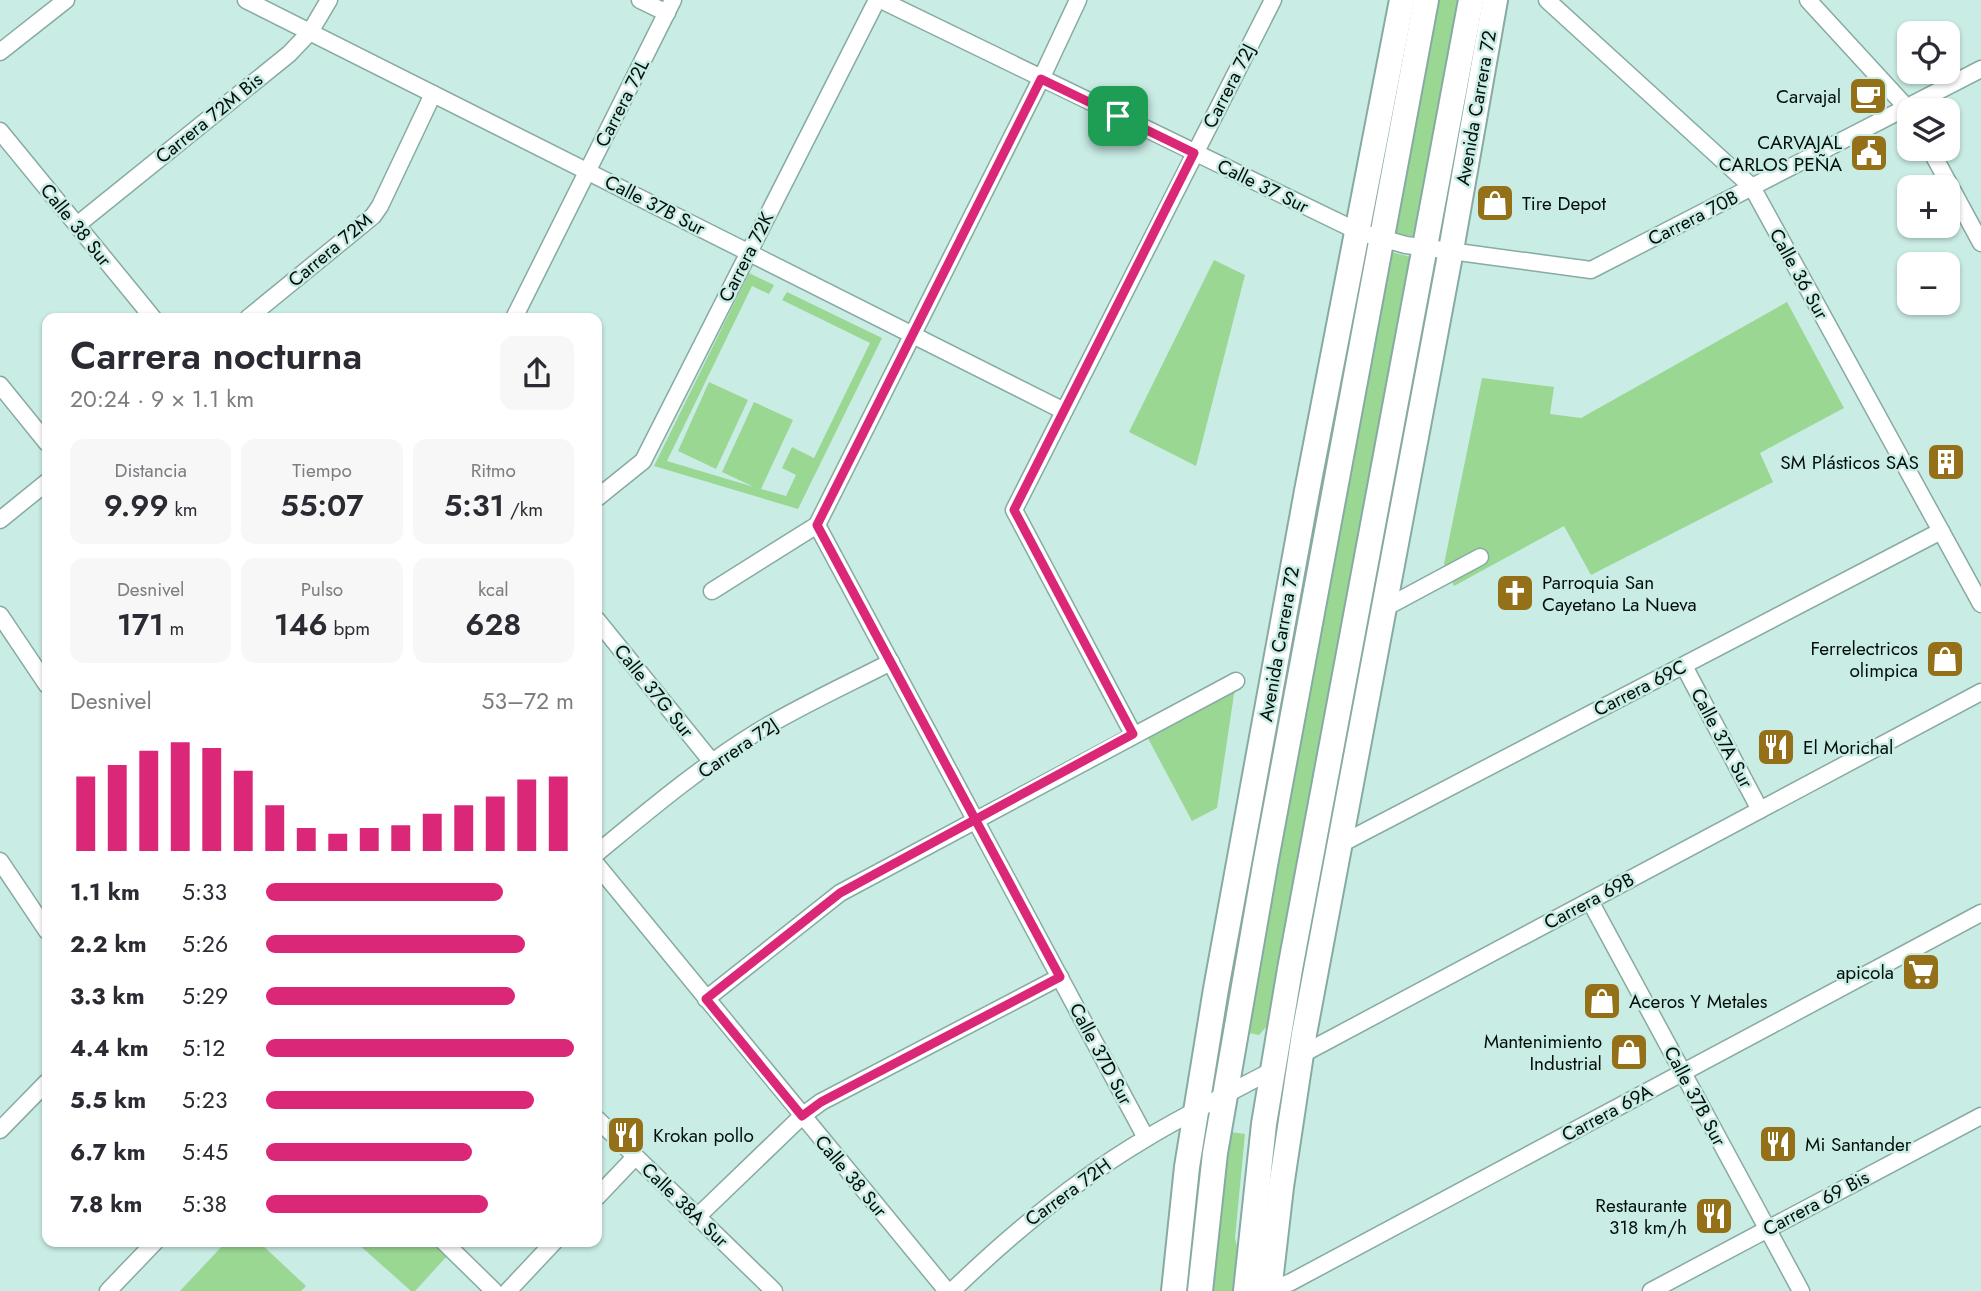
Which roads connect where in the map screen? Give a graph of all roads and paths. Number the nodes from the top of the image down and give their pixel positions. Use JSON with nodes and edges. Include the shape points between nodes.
{"nodes":[{"id":1,"x":66,"y":0,"type":"edge"},
{"id":2,"x":246,"y":0,"type":"edge"},
{"id":3,"x":329,"y":0,"type":"edge"},
{"id":4,"x":640,"y":0,"type":"edge"},
{"id":5,"x":879,"y":0,"type":"edge"},
{"id":6,"x":1078,"y":0,"type":"edge"},
{"id":7,"x":1273,"y":0,"type":"edge"},
{"id":8,"x":1402,"y":0,"type":"edge"},
{"id":9,"x":1426,"y":0,"type":"edge"},
{"id":10,"x":1471,"y":0,"type":"edge"},
{"id":11,"x":1495,"y":0,"type":"edge"},
{"id":12,"x":1547,"y":0,"type":"edge"},
{"id":13,"x":1808,"y":0,"type":"edge"},
{"id":14,"x":670,"y":7,"type":"edge"},
{"id":15,"x":310,"y":32,"type":"junction"},
{"id":16,"x":0,"y":52,"type":"edge"},
{"id":17,"x":1981,"y":69,"type":"edge"},
{"id":18,"x":1041,"y":79,"type":"junction"},
{"id":19,"x":433,"y":94,"type":"junction"},
{"id":20,"x":1899,"y":98,"type":"edge"},
{"id":21,"x":1927,"y":98,"type":"edge"},
{"id":22,"x":1897,"y":114,"type":"edge"},
{"id":23,"x":0,"y":131,"type":"edge"},
{"id":24,"x":1194,"y":153,"type":"junction"},
{"id":25,"x":1937,"y":161,"type":"edge"},
{"id":26,"x":588,"y":171,"type":"junction"},
{"id":27,"x":1752,"y":187,"type":"junction"},
{"id":28,"x":77,"y":225,"type":"junction"},
{"id":29,"x":1359,"y":232,"type":"junction"},
{"id":30,"x":1382,"y":240,"type":"junction"},
{"id":31,"x":1981,"y":243,"type":"edge"},
{"id":32,"x":1425,"y":248,"type":"junction"},
{"id":33,"x":1451,"y":250,"type":"junction"},
{"id":34,"x":749,"y":252,"type":"junction"},
{"id":35,"x":1591,"y":270,"type":"joint"},
{"id":36,"x":149,"y":313,"type":"edge"},
{"id":37,"x":254,"y":313,"type":"edge"},
{"id":38,"x":517,"y":313,"type":"edge"},
{"id":39,"x":913,"y":335,"type":"junction"},
{"id":40,"x":0,"y":385,"type":"edge"},
{"id":41,"x":1423,"y":397,"type":"junction"},
{"id":42,"x":1065,"y":411,"type":"junction"},
{"id":43,"x":42,"y":437,"type":"edge"},
{"id":44,"x":1386,"y":448,"type":"junction"},
{"id":45,"x":1335,"y":484,"type":"junction"},
{"id":46,"x":42,"y":486,"type":"edge"},
{"id":47,"x":602,"y":494,"type":"edge"},
{"id":48,"x":0,"y":520,"type":"edge"},
{"id":49,"x":817,"y":525,"type":"junction"},
{"id":50,"x":1941,"y":531,"type":"junction"},
{"id":51,"x":1297,"y":546,"type":"junction"},
{"id":52,"x":1480,"y":557,"type":"dead end"},
{"id":53,"x":712,"y":591,"type":"dead end"},
{"id":54,"x":1981,"y":604,"type":"edge"},
{"id":55,"x":1384,"y":609,"type":"junction"},
{"id":56,"x":0,"y":615,"type":"edge"},
{"id":57,"x":602,"y":626,"type":"edge"},
{"id":58,"x":891,"y":662,"type":"junction"},
{"id":59,"x":1684,"y":666,"type":"junction"},
{"id":60,"x":42,"y":678,"type":"edge"},
{"id":61,"x":1236,"y":681,"type":"dead end"},
{"id":62,"x":1981,"y":692,"type":"edge"},
{"id":63,"x":1133,"y":734,"type":"junction"},
{"id":64,"x":712,"y":762,"type":"junction"},
{"id":65,"x":1760,"y":810,"type":"junction"},
{"id":66,"x":975,"y":819,"type":"junction"},
{"id":67,"x":1339,"y":845,"type":"junction"},
{"id":68,"x":602,"y":849,"type":"edge"},
{"id":69,"x":0,"y":861,"type":"edge"},
{"id":70,"x":602,"y":870,"type":"edge"},
{"id":71,"x":1590,"y":901,"type":"junction"},
{"id":72,"x":1981,"y":913,"type":"edge"},
{"id":73,"x":42,"y":924,"type":"edge"},
{"id":74,"x":1060,"y":977,"type":"junction"},
{"id":75,"x":706,"y":999,"type":"junction"},
{"id":76,"x":1300,"y":1055,"type":"junction"},
{"id":77,"x":1273,"y":1070,"type":"junction"},
{"id":78,"x":1682,"y":1072,"type":"junction"},
{"id":79,"x":42,"y":1087,"type":"edge"},
{"id":80,"x":1225,"y":1095,"type":"junction"},
{"id":81,"x":1196,"y":1110,"type":"junction"},
{"id":82,"x":802,"y":1116,"type":"junction"},
{"id":83,"x":1981,"y":1116,"type":"edge"},
{"id":84,"x":602,"y":1124,"type":"edge"},
{"id":85,"x":0,"y":1130,"type":"edge"},
{"id":86,"x":1146,"y":1138,"type":"junction"},
{"id":87,"x":635,"y":1157,"type":"junction"},
{"id":88,"x":602,"y":1192,"type":"edge"},
{"id":89,"x":697,"y":1217,"type":"junction"},
{"id":90,"x":1767,"y":1229,"type":"junction"},
{"id":91,"x":150,"y":1247,"type":"edge"},
{"id":92,"x":449,"y":1247,"type":"edge"},
{"id":93,"x":549,"y":1247,"type":"edge"},
{"id":94,"x":108,"y":1291,"type":"edge"},
{"id":95,"x":494,"y":1291,"type":"edge"},
{"id":96,"x":508,"y":1291,"type":"edge"},
{"id":97,"x":774,"y":1291,"type":"edge"},
{"id":98,"x":949,"y":1291,"type":"edge"},
{"id":99,"x":1174,"y":1291,"type":"edge"},
{"id":100,"x":1200,"y":1291,"type":"edge"},
{"id":101,"x":1246,"y":1291,"type":"edge"},
{"id":102,"x":1269,"y":1291,"type":"edge"},
{"id":103,"x":1651,"y":1291,"type":"edge"},
{"id":104,"x":1801,"y":1291,"type":"edge"}],
"edges":[{"from":1,"to":16,"type":"street"},
{"from":2,"to":15,"type":"street","name":"Calle 37B Sur"},
{"from":3,"to":15,"type":"street","name":"Carrera 72M Bis"},
{"from":4,"to":14,"type":"street"},
{"from":5,"to":18,"type":"street","name":"Calle 37 Sur"},
{"from":5,"to":34,"type":"street","name":"Carrera 72K"},
{"from":6,"to":18,"type":"street"},
{"from":7,"to":24,"type":"street","name":"Carrera 72J"},
{"from":8,"to":29,"type":"highway","name":"Avenida Carrera 72"},
{"from":9,"to":30,"type":"highway","name":"Avenida Carrera 72"},
{"from":10,"to":32,"type":"highway","name":"Avenida Carrera 72"},
{"from":11,"to":33,"type":"highway","name":"Avenida Carrera 72"},
{"from":12,"to":27,"type":"street","name":"Calle 36 Sur"},
{"from":13,"to":20,"type":"street"},
{"from":14,"to":26,"type":"street","name":"Carrera 72L"},
{"from":15,"to":19,"type":"street","name":"Calle 37B Sur"},
{"from":15,"to":28,"type":"street","name":"Carrera 72M Bis","via":[[289,54]]},
{"from":17,"to":21,"type":"street","name":"Carrera 70B"},
{"from":18,"to":24,"type":"street","name":"Calle 37 Sur"},
{"from":18,"to":39,"type":"street"},
{"from":19,"to":26,"type":"street","name":"Calle 37B Sur"},
{"from":19,"to":37,"type":"street","name":"Carrera 72M","via":[[373,216]]},
{"from":22,"to":27,"type":"street","name":"Carrera 70B"},
{"from":23,"to":28,"type":"street","name":"Calle 38 Sur"},
{"from":24,"to":29,"type":"street","name":"Calle 37 Sur"},
{"from":24,"to":42,"type":"street","name":"Carrera 72J"},
{"from":25,"to":31,"type":"street"},
{"from":26,"to":34,"type":"street","name":"Calle 37B Sur"},
{"from":26,"to":38,"type":"street","name":"Carrera 72L"},
{"from":27,"to":35,"type":"street","name":"Carrera 70B"},
{"from":27,"to":50,"type":"street","name":"Calle 36 Sur"},
{"from":28,"to":36,"type":"street","name":"Calle 38 Sur"},
{"from":29,"to":30,"type":"street","name":"Calle 37 Sur"},
{"from":29,"to":51,"type":"highway","name":"Avenida Carrera 72"},
{"from":30,"to":32,"type":"street","name":"Calle 37 Sur"},
{"from":30,"to":45,"type":"highway","name":"Avenida Carrera 72"},
{"from":32,"to":33,"type":"street","name":"Calle 37 Sur"},
{"from":32,"to":44,"type":"highway","name":"Avenida Carrera 72"},
{"from":33,"to":35,"type":"street","name":"Calle 37 Sur"},
{"from":33,"to":41,"type":"highway","name":"Avenida Carrera 72"},
{"from":34,"to":39,"type":"street","name":"Calle 37B Sur"},
{"from":34,"to":47,"type":"street","name":"Carrera 72K","via":[[643,461]]},
{"from":39,"to":42,"type":"street","name":"Calle 37B Sur"},
{"from":39,"to":49,"type":"street"},
{"from":40,"to":43,"type":"street"},
{"from":41,"to":44,"type":"highway"},
{"from":41,"to":55,"type":"highway","name":"Avenida Carrera 72"},
{"from":42,"to":63,"type":"street","name":"Carrera 72J","via":[[1014,510]]},
{"from":44,"to":77,"type":"highway","name":"Avenida Carrera 72"},
{"from":45,"to":51,"type":"highway"},
{"from":45,"to":80,"type":"highway","name":"Avenida Carrera 72"},
{"from":46,"to":48,"type":"street"},
{"from":49,"to":53,"type":"street"},
{"from":49,"to":58,"type":"street","name":"Calle 37D Sur"},
{"from":50,"to":54,"type":"street","name":"Calle 36 Sur"},
{"from":50,"to":59,"type":"street","name":"Carrera 69C"},
{"from":51,"to":81,"type":"highway","name":"Avenida Carrera 72"},
{"from":52,"to":55,"type":"street"},
{"from":55,"to":67,"type":"highway","name":"Avenida Carrera 72"},
{"from":56,"to":60,"type":"street"},
{"from":57,"to":64,"type":"street","name":"Calle 37G Sur"},
{"from":58,"to":64,"type":"street","name":"Carrera 72J","via":[[803,706]]},
{"from":58,"to":66,"type":"street","name":"Calle 37D Sur"},
{"from":59,"to":65,"type":"street","name":"Calle 37A Sur"},
{"from":59,"to":67,"type":"street","name":"Carrera 69C"},
{"from":61,"to":63,"type":"street"},
{"from":62,"to":65,"type":"street","name":"Carrera 69B"},
{"from":63,"to":66,"type":"street"},
{"from":64,"to":68,"type":"street","name":"Carrera 72J"},
{"from":65,"to":71,"type":"street","name":"Carrera 69B"},
{"from":66,"to":74,"type":"street","name":"Calle 37D Sur"},
{"from":66,"to":75,"type":"street","via":[[840,893]]},
{"from":67,"to":76,"type":"highway","name":"Avenida Carrera 72"},
{"from":69,"to":73,"type":"street"},
{"from":70,"to":75,"type":"street","name":"Calle 38 Sur"},
{"from":71,"to":76,"type":"street","name":"Carrera 69B"},
{"from":71,"to":78,"type":"street","name":"Calle 37B Sur"},
{"from":72,"to":78,"type":"street","name":"Carrera 69A"},
{"from":74,"to":82,"type":"street"},
{"from":74,"to":86,"type":"street","name":"Calle 37D Sur"},
{"from":75,"to":82,"type":"street","name":"Calle 38 Sur"},
{"from":76,"to":77,"type":"street","name":"Carrera 69B"},
{"from":76,"to":102,"type":"highway","name":"Avenida Carrera 72"},
{"from":77,"to":80,"type":"street","name":"Carrera 69B"},
{"from":77,"to":101,"type":"highway","name":"Avenida Carrera 72"},
{"from":78,"to":90,"type":"street","name":"Calle 37B Sur"},
{"from":78,"to":102,"type":"street","name":"Carrera 69A"},
{"from":79,"to":85,"type":"street"},
{"from":80,"to":81,"type":"street","name":"Carrera 69B"},
{"from":80,"to":100,"type":"highway","name":"Avenida Carrera 72"},
{"from":81,"to":86,"type":"street","name":"Carrera 72H"},
{"from":81,"to":99,"type":"highway","name":"Avenida Carrera 72"},
{"from":82,"to":89,"type":"street"},
{"from":82,"to":98,"type":"street","name":"Calle 38 Sur"},
{"from":83,"to":90,"type":"street","name":"Carrera 69 Bis"},
{"from":84,"to":87,"type":"street","name":"Calle 38A Sur"},
{"from":86,"to":98,"type":"street","name":"Carrera 72H","via":[[1025,1223]]},
{"from":87,"to":88,"type":"street"},
{"from":87,"to":89,"type":"street","name":"Calle 38A Sur"},
{"from":89,"to":97,"type":"street","name":"Calle 38A Sur"},
{"from":90,"to":103,"type":"street","name":"Carrera 69 Bis"},
{"from":90,"to":104,"type":"street","name":"Calle 37B Sur"},
{"from":91,"to":94,"type":"street"},
{"from":92,"to":95,"type":"street"},
{"from":93,"to":96,"type":"street"}]}
